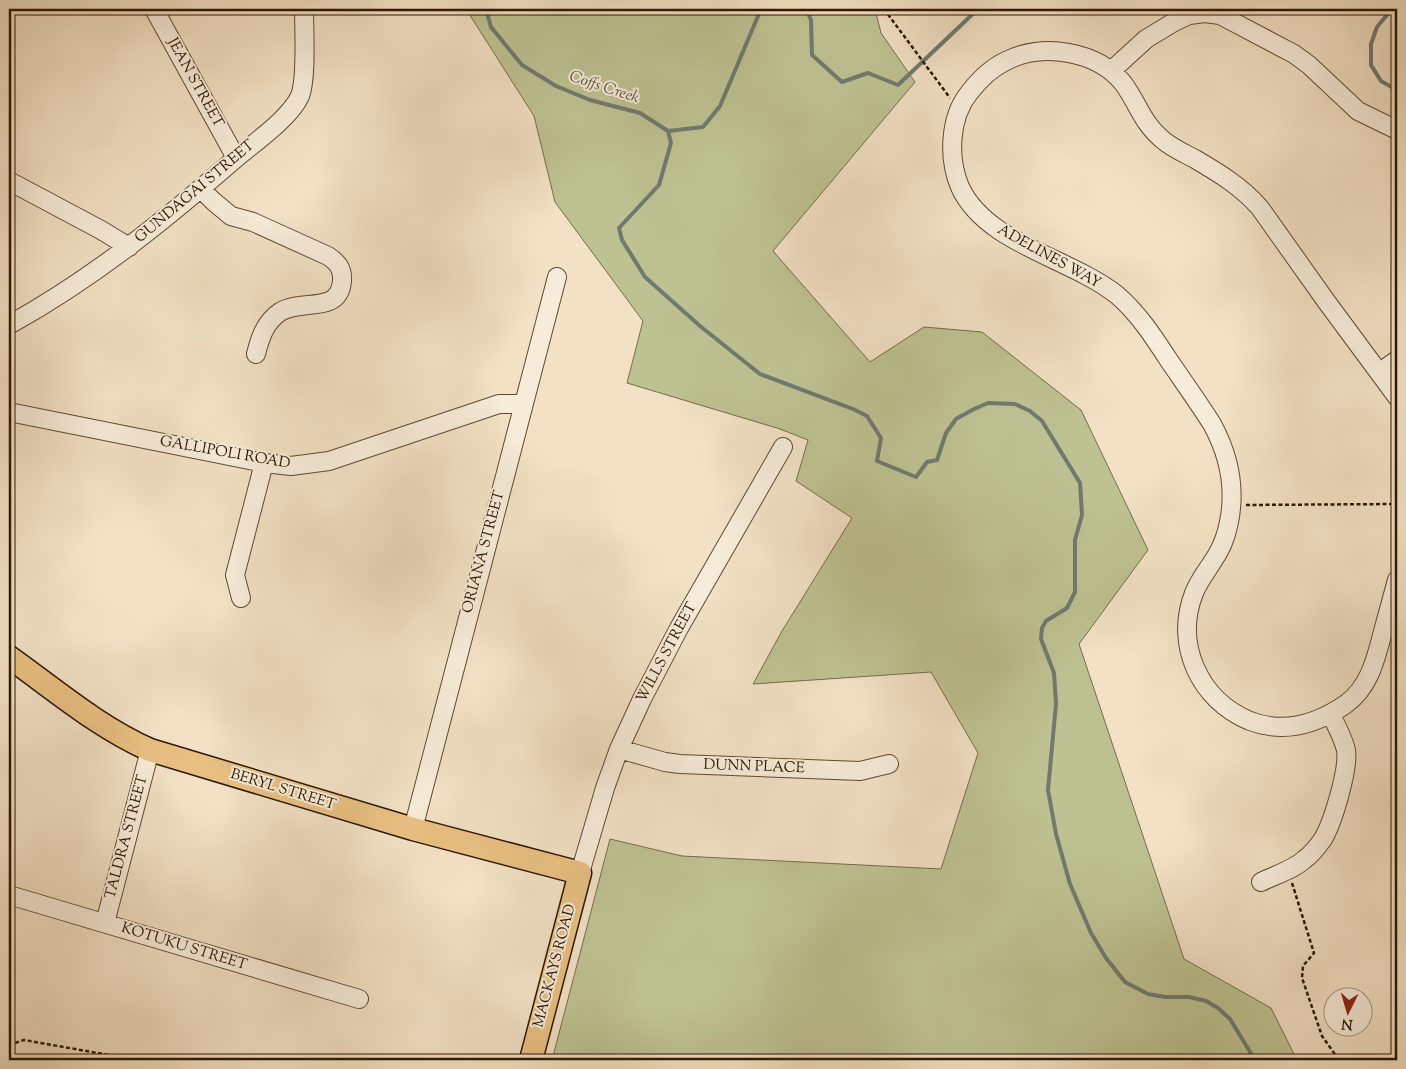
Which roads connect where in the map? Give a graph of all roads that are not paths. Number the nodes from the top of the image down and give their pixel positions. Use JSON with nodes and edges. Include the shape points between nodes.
{"nodes":[{"id":1,"x":154,"y":9,"type":"edge"},
{"id":2,"x":304,"y":9,"type":"edge"},
{"id":3,"x":1111,"y":71,"type":"junction"},
{"id":4,"x":1397,"y":130,"type":"edge"},
{"id":5,"x":236,"y":158,"type":"junction"},
{"id":6,"x":9,"y":181,"type":"edge"},
{"id":7,"x":201,"y":189,"type":"junction"},
{"id":8,"x":129,"y":247,"type":"junction"},
{"id":9,"x":557,"y":277,"type":"dead end"},
{"id":10,"x":9,"y":325,"type":"edge"},
{"id":11,"x":256,"y":354,"type":"dead end"},
{"id":12,"x":1397,"y":360,"type":"edge"},
{"id":13,"x":1380,"y":372,"type":"junction"},
{"id":14,"x":1397,"y":397,"type":"edge"},
{"id":15,"x":524,"y":404,"type":"junction"},
{"id":16,"x":9,"y":412,"type":"edge"},
{"id":17,"x":783,"y":447,"type":"dead end"},
{"id":18,"x":264,"y":463,"type":"junction"},
{"id":19,"x":1397,"y":580,"type":"edge"},
{"id":20,"x":241,"y":598,"type":"dead end"},
{"id":21,"x":1391,"y":625,"type":"edge"},
{"id":22,"x":9,"y":657,"type":"edge"},
{"id":23,"x":1330,"y":714,"type":"junction"},
{"id":24,"x":619,"y":749,"type":"junction"},
{"id":25,"x":150,"y":750,"type":"junction"},
{"id":26,"x":889,"y":764,"type":"dead end"},
{"id":27,"x":413,"y":828,"type":"junction"},
{"id":28,"x":580,"y":873,"type":"junction"},
{"id":29,"x":1261,"y":882,"type":"dead end"},
{"id":30,"x":9,"y":895,"type":"edge"},
{"id":31,"x":105,"y":923,"type":"junction"},
{"id":32,"x":359,"y":999,"type":"dead end"},
{"id":33,"x":530,"y":1060,"type":"edge"}],
"edges":[{"from":1,"to":5,"type":"street","name":"JEAN STREET"},
{"from":2,"to":5,"type":"street","name":"GUNDAGAI STREET","via":[[304,79],[300,96],[287,114]]},
{"from":3,"to":4,"type":"street","via":[[1146,39],[1174,22],[1189,15],[1220,15],[1294,54],[1358,111]]},
{"from":3,"to":13,"type":"street","name":"ADELINES WAY","via":[[1123,83],[1141,116],[1164,142],[1249,195]]},
{"from":3,"to":23,"type":"street","name":"ADELINES WAY","via":[[1071,53],[1050,50],[1028,53],[992,69],[967,94],[959,110],[953,137],[954,170],[967,200],[985,220],[1099,283],[1133,310],[1220,440],[1230,472],[1232,505],[1226,537],[1194,593],[1186,628],[1188,648],[1202,682],[1213,697],[1240,717],[1258,724],[1296,727]]},
{"from":5,"to":7,"type":"street","name":"GUNDAGAI STREET"},
{"from":6,"to":8,"type":"street"},
{"from":7,"to":8,"type":"street","name":"GUNDAGAI STREET"},
{"from":7,"to":11,"type":"street","via":[[231,216],[253,222],[328,256],[342,270],[336,297],[323,304],[301,305],[281,312],[264,330]]},
{"from":8,"to":10,"type":"street","name":"GUNDAGAI STREET","via":[[87,278]]},
{"from":9,"to":15,"type":"street","name":"ORIANA STREET"},
{"from":12,"to":13,"type":"street"},
{"from":13,"to":14,"type":"street","name":"ADELINES WAY"},
{"from":15,"to":18,"type":"street","name":"GALLIPOLI ROAD","via":[[499,404],[329,461],[291,466]]},
{"from":15,"to":27,"type":"street","name":"ORIANA STREET"},
{"from":16,"to":18,"type":"street","name":"GALLIPOLI ROAD"},
{"from":17,"to":24,"type":"street","name":"WILLS STREET","via":[[659,664]]},
{"from":18,"to":20,"type":"street","via":[[235,574]]},
{"from":19,"to":21,"type":"street","name":"ADELINES WAY"},
{"from":21,"to":23,"type":"street","name":"ADELINES WAY","via":[[1361,688]]},
{"from":22,"to":25,"type":"main road","name":"BERYL STREET","via":[[98,722]]},
{"from":23,"to":29,"type":"street","via":[[1342,738],[1346,762],[1329,826],[1306,859]]},
{"from":24,"to":26,"type":"street","name":"DUNN PLACE","via":[[680,764],[860,771]]},
{"from":24,"to":28,"type":"street","name":"WILLS STREET"},
{"from":25,"to":27,"type":"main road","name":"BERYL STREET"},
{"from":25,"to":31,"type":"street","name":"TALDRA STREET"},
{"from":27,"to":28,"type":"main road","name":"BERYL STREET"},
{"from":28,"to":33,"type":"main road","name":"MACKAYS ROAD"},
{"from":30,"to":31,"type":"street","name":"KOTUKU STREET"},
{"from":31,"to":32,"type":"street","name":"KOTUKU STREET"}]}
